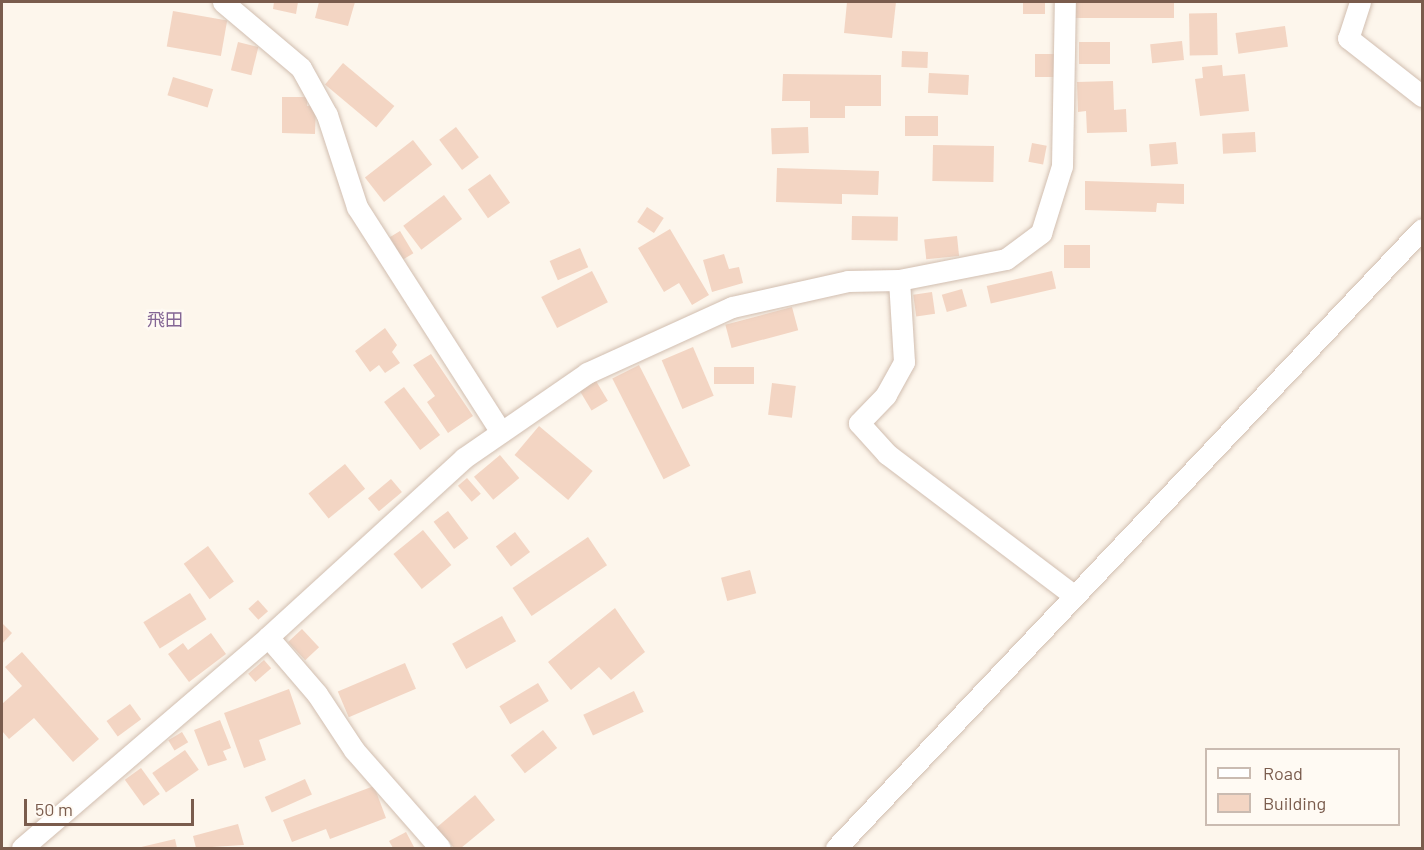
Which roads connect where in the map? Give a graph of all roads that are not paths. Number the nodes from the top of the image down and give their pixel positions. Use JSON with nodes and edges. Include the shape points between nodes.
{"nodes":[{"id":1,"x":223,"y":2,"type":"edge"},
{"id":2,"x":1065,"y":2,"type":"edge"},
{"id":3,"x":1360,"y":2,"type":"edge"},
{"id":4,"x":1422,"y":96,"type":"edge"},
{"id":5,"x":1422,"y":229,"type":"edge"},
{"id":6,"x":899,"y":280,"type":"junction"},
{"id":7,"x":501,"y":432,"type":"junction"},
{"id":8,"x":1072,"y":594,"type":"junction"},
{"id":9,"x":268,"y":637,"type":"junction"},
{"id":10,"x":22,"y":849,"type":"edge"},
{"id":11,"x":440,"y":849,"type":"edge"},
{"id":12,"x":836,"y":849,"type":"edge"}],
"edges":[{"from":1,"to":7,"type":"street","via":[[301,68],[327,115],[357,207]]},
{"from":2,"to":6,"type":"street","via":[[1062,166],[1041,233],[1006,258]]},
{"from":3,"to":4,"type":"street","via":[[1347,38]]},
{"from":5,"to":8,"type":"street"},
{"from":6,"to":7,"type":"street","via":[[848,281],[781,293],[702,318],[587,374]]},
{"from":6,"to":8,"type":"street","via":[[904,362],[886,395],[860,423],[887,453]]},
{"from":7,"to":9,"type":"street","via":[[464,458]]},
{"from":8,"to":12,"type":"street"},
{"from":9,"to":10,"type":"street"},
{"from":9,"to":11,"type":"street","via":[[317,694],[354,750]]}]}
